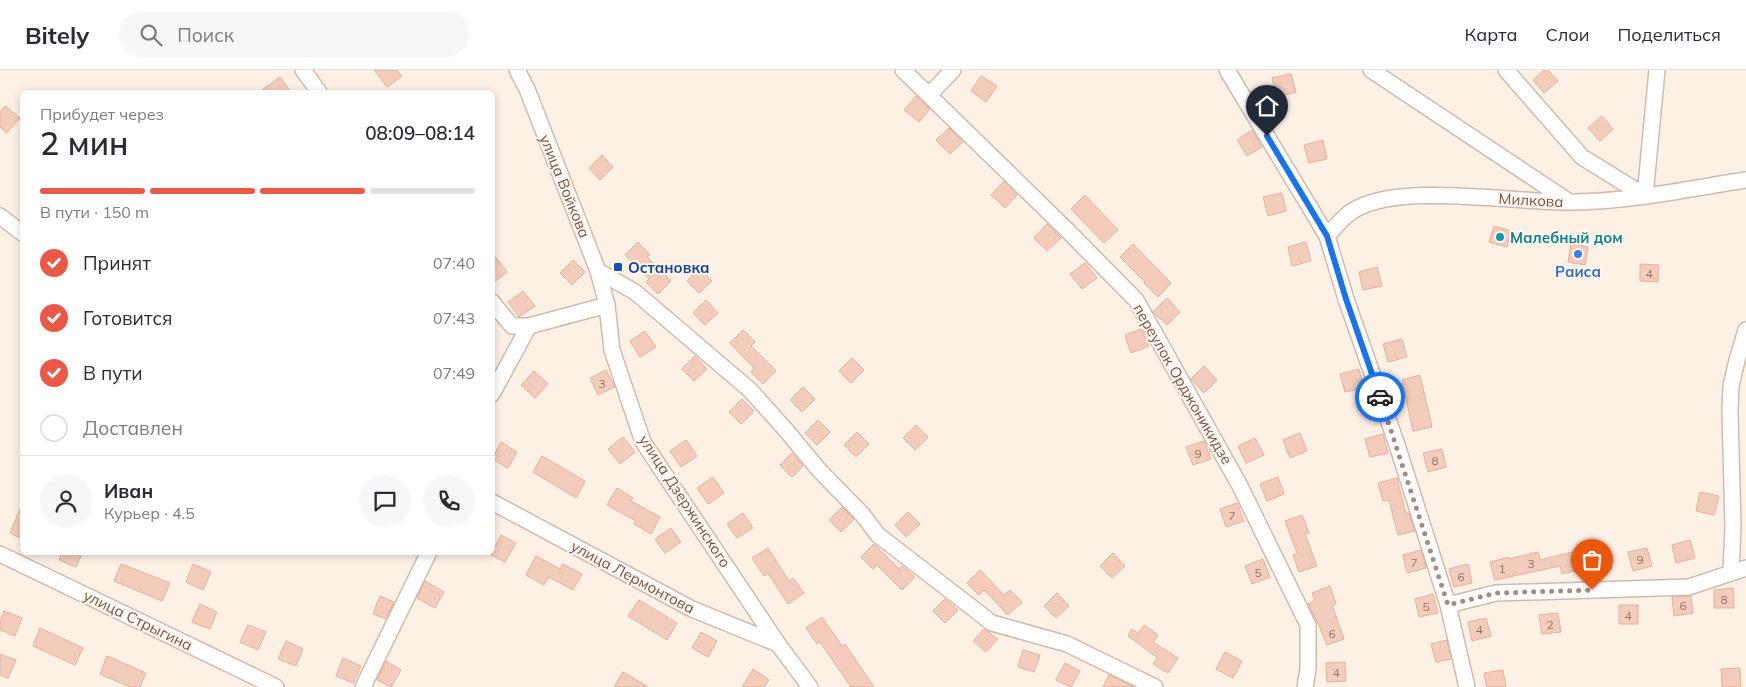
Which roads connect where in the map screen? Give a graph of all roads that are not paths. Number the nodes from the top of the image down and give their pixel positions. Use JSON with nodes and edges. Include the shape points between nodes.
{"nodes":[{"id":1,"x":303,"y":70,"type":"edge"},
{"id":2,"x":517,"y":70,"type":"edge"},
{"id":3,"x":904,"y":70,"type":"edge"},
{"id":4,"x":952,"y":70,"type":"edge"},
{"id":5,"x":1228,"y":70,"type":"edge"},
{"id":6,"x":1371,"y":70,"type":"edge"},
{"id":7,"x":1506,"y":70,"type":"edge"},
{"id":8,"x":1657,"y":70,"type":"edge"},
{"id":9,"x":314,"y":90,"type":"edge"},
{"id":10,"x":928,"y":95,"type":"junction"},
{"id":11,"x":1746,"y":180,"type":"edge"},
{"id":12,"x":1645,"y":196,"type":"junction"},
{"id":13,"x":1569,"y":202,"type":"junction"},
{"id":14,"x":0,"y":216,"type":"edge"},
{"id":15,"x":20,"y":231,"type":"edge"},
{"id":16,"x":1327,"y":236,"type":"junction"},
{"id":17,"x":598,"y":271,"type":"junction"},
{"id":18,"x":607,"y":304,"type":"junction"},
{"id":19,"x":495,"y":306,"type":"edge"},
{"id":20,"x":529,"y":326,"type":"junction"},
{"id":21,"x":1746,"y":330,"type":"edge"},
{"id":22,"x":495,"y":388,"type":"edge"},
{"id":23,"x":495,"y":504,"type":"edge"},
{"id":24,"x":0,"y":554,"type":"edge"},
{"id":25,"x":428,"y":555,"type":"edge"},
{"id":26,"x":25,"y":558,"type":"edge"},
{"id":27,"x":1746,"y":568,"type":"edge"},
{"id":28,"x":1731,"y":573,"type":"junction"},
{"id":29,"x":1448,"y":605,"type":"junction"},
{"id":30,"x":778,"y":644,"type":"junction"},
{"id":31,"x":276,"y":687,"type":"edge"},
{"id":32,"x":363,"y":687,"type":"edge"},
{"id":33,"x":810,"y":687,"type":"edge"},
{"id":34,"x":1155,"y":687,"type":"edge"},
{"id":35,"x":1305,"y":687,"type":"edge"},
{"id":36,"x":1466,"y":687,"type":"edge"}],
"edges":[{"from":1,"to":9,"type":"street"},
{"from":2,"to":17,"type":"street","name":"улица Войкова"},
{"from":3,"to":10,"type":"street","name":"переулок Орджоникидзе"},
{"from":4,"to":10,"type":"street"},
{"from":5,"to":16,"type":"street"},
{"from":6,"to":13,"type":"street"},
{"from":7,"to":12,"type":"street","via":[[1582,157]]},
{"from":8,"to":12,"type":"street"},
{"from":10,"to":35,"type":"street","name":"переулок Орджоникидзе","via":[[1136,300],[1240,486],[1308,625]]},
{"from":11,"to":12,"type":"street","name":"Милкова"},
{"from":12,"to":13,"type":"street","name":"Милкова"},
{"from":13,"to":16,"type":"street","name":"Милкова","via":[[1404,196],[1372,202],[1351,212]]},
{"from":14,"to":15,"type":"street"},
{"from":16,"to":29,"type":"street"},
{"from":17,"to":18,"type":"street","name":"улица Войкова"},
{"from":17,"to":34,"type":"street","via":[[636,292],[750,390],[878,535],[992,623],[1066,644]]},
{"from":18,"to":20,"type":"street"},
{"from":18,"to":30,"type":"street","name":"улица Дзержинского","via":[[612,350],[644,442]]},
{"from":19,"to":20,"type":"street","via":[[512,326]]},
{"from":20,"to":22,"type":"street"},
{"from":21,"to":28,"type":"street","via":[[1737,360],[1730,412]]},
{"from":23,"to":30,"type":"street","name":"улица Лермонтова","via":[[692,609]]},
{"from":24,"to":26,"type":"street","name":"улица Стрыгина"},
{"from":25,"to":32,"type":"street"},
{"from":26,"to":31,"type":"street","name":"улица Стрыгина"},
{"from":27,"to":28,"type":"street"},
{"from":28,"to":29,"type":"street","via":[[1689,587],[1496,593]]},
{"from":29,"to":36,"type":"street"},
{"from":30,"to":33,"type":"street","name":"улица Дзержинского"}]}
